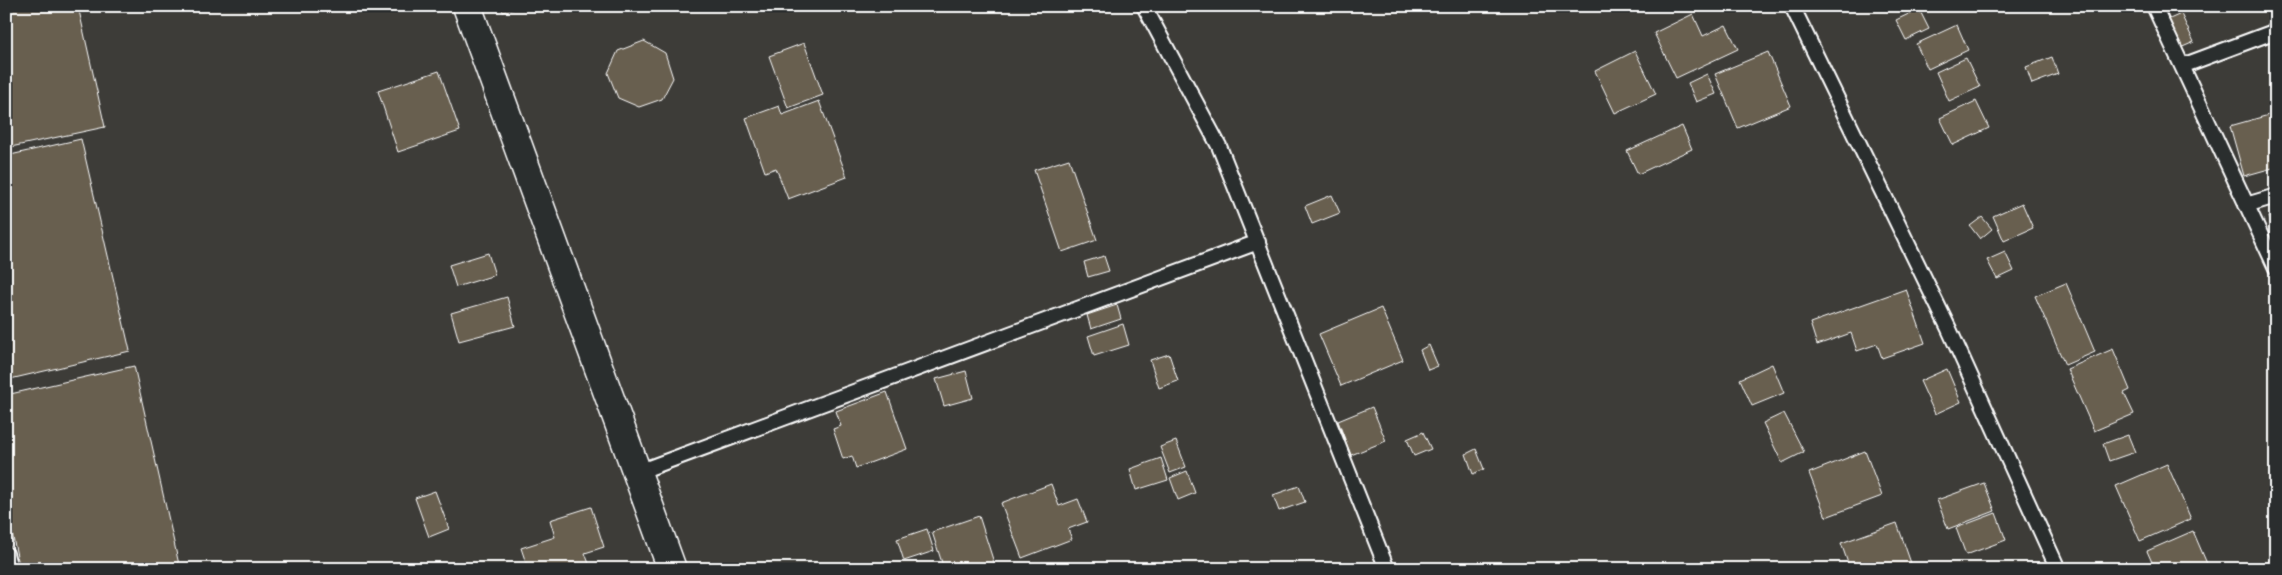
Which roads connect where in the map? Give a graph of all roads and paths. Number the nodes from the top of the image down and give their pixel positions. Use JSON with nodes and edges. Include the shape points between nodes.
{"nodes":[{"id":1,"x":467,"y":6,"type":"edge"},
{"id":2,"x":1144,"y":6,"type":"edge"},
{"id":3,"x":1792,"y":6,"type":"edge"},
{"id":4,"x":2154,"y":6,"type":"edge"},
{"id":5,"x":2276,"y":31,"type":"edge"},
{"id":6,"x":2182,"y":66,"type":"junction"},
{"id":7,"x":2276,"y":196,"type":"edge"},
{"id":8,"x":2246,"y":205,"type":"junction"},
{"id":9,"x":1258,"y":242,"type":"junction"},
{"id":10,"x":2276,"y":268,"type":"edge"},
{"id":11,"x":638,"y":472,"type":"junction"},
{"id":12,"x":6,"y":554,"type":"edge"},
{"id":13,"x":10,"y":569,"type":"edge"},
{"id":14,"x":672,"y":569,"type":"edge"},
{"id":15,"x":1387,"y":569,"type":"edge"},
{"id":16,"x":2058,"y":569,"type":"edge"}],
"edges":[{"from":1,"to":11,"type":"street"},
{"from":2,"to":9,"type":"lane","via":[[1219,146]]},
{"from":3,"to":16,"type":"lane","via":[[1949,329]]},
{"from":4,"to":6,"type":"lane"},
{"from":5,"to":6,"type":"lane"},
{"from":6,"to":8,"type":"lane"},
{"from":7,"to":8,"type":"lane"},
{"from":8,"to":10,"type":"lane"},
{"from":9,"to":11,"type":"lane"},
{"from":9,"to":15,"type":"lane","via":[[1286,320]]},
{"from":11,"to":14,"type":"street"},
{"from":12,"to":13,"type":"lane"}]}
